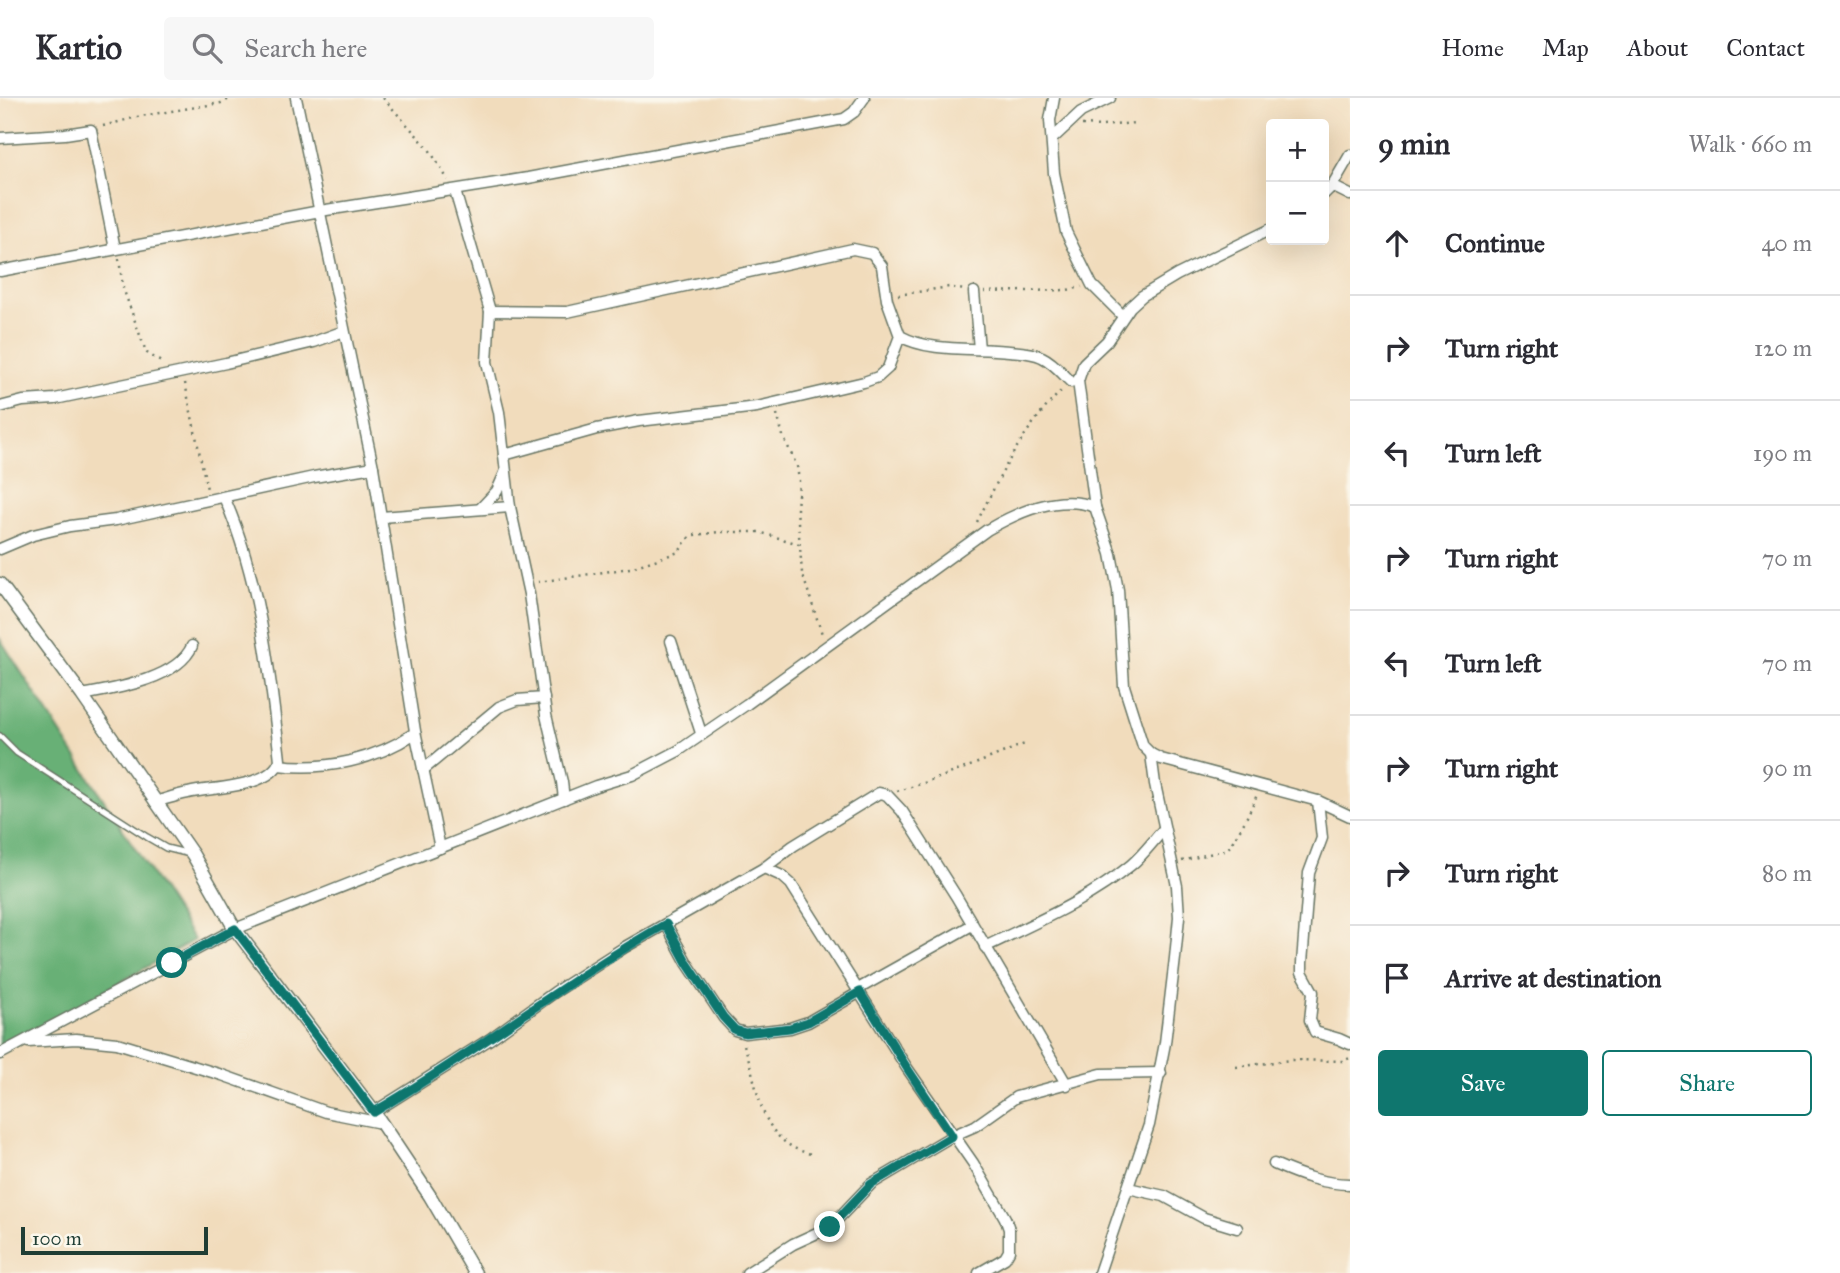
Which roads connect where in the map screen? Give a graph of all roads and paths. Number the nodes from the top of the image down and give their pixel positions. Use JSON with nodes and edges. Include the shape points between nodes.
{"nodes":[{"id":1,"x":232,"y":98,"type":"edge"},
{"id":2,"x":296,"y":98,"type":"edge"},
{"id":3,"x":383,"y":98,"type":"edge"},
{"id":4,"x":864,"y":98,"type":"edge"},
{"id":5,"x":1054,"y":98,"type":"edge"},
{"id":6,"x":1110,"y":98,"type":"edge"},
{"id":7,"x":1065,"y":124,"type":"junction"},
{"id":8,"x":1135,"y":124,"type":"dead end"},
{"id":9,"x":91,"y":130,"type":"junction"},
{"id":10,"x":0,"y":138,"type":"edge"},
{"id":11,"x":1052,"y":139,"type":"junction"},
{"id":12,"x":1350,"y":155,"type":"edge"},
{"id":13,"x":1329,"y":188,"type":"edge"},
{"id":14,"x":1329,"y":190,"type":"edge"},
{"id":15,"x":454,"y":191,"type":"junction"},
{"id":16,"x":1350,"y":195,"type":"edge"},
{"id":17,"x":320,"y":211,"type":"junction"},
{"id":18,"x":1266,"y":232,"type":"edge"},
{"id":19,"x":117,"y":248,"type":"junction"},
{"id":20,"x":0,"y":271,"type":"edge"},
{"id":21,"x":1092,"y":285,"type":"junction"},
{"id":22,"x":886,"y":291,"type":"junction"},
{"id":23,"x":974,"y":292,"type":"junction"},
{"id":24,"x":490,"y":311,"type":"junction"},
{"id":25,"x":1123,"y":316,"type":"junction"},
{"id":26,"x":344,"y":331,"type":"junction"},
{"id":27,"x":900,"y":336,"type":"junction"},
{"id":28,"x":979,"y":349,"type":"junction"},
{"id":29,"x":182,"y":372,"type":"junction"},
{"id":30,"x":1071,"y":382,"type":"joint"},
{"id":31,"x":774,"y":402,"type":"junction"},
{"id":32,"x":0,"y":407,"type":"edge"},
{"id":33,"x":503,"y":455,"type":"junction"},
{"id":34,"x":373,"y":467,"type":"junction"},
{"id":35,"x":506,"y":472,"type":"junction"},
{"id":36,"x":224,"y":497,"type":"junction"},
{"id":37,"x":209,"y":500,"type":"junction"},
{"id":38,"x":510,"y":507,"type":"junction"},
{"id":39,"x":1095,"y":507,"type":"junction"},
{"id":40,"x":481,"y":508,"type":"junction"},
{"id":41,"x":381,"y":517,"type":"junction"},
{"id":42,"x":971,"y":541,"type":"junction"},
{"id":43,"x":799,"y":544,"type":"junction"},
{"id":44,"x":0,"y":549,"type":"edge"},
{"id":45,"x":0,"y":584,"type":"edge"},
{"id":46,"x":527,"y":584,"type":"junction"},
{"id":47,"x":671,"y":641,"type":"dead end"},
{"id":48,"x":192,"y":646,"type":"dead end"},
{"id":49,"x":825,"y":647,"type":"junction"},
{"id":50,"x":82,"y":695,"type":"junction"},
{"id":51,"x":544,"y":698,"type":"junction"},
{"id":52,"x":415,"y":733,"type":"junction"},
{"id":53,"x":701,"y":733,"type":"junction"},
{"id":54,"x":0,"y":736,"type":"edge"},
{"id":55,"x":1027,"y":743,"type":"dead end"},
{"id":56,"x":1151,"y":754,"type":"junction"},
{"id":57,"x":278,"y":765,"type":"junction"},
{"id":58,"x":423,"y":770,"type":"junction"},
{"id":59,"x":1261,"y":786,"type":"junction"},
{"id":60,"x":884,"y":795,"type":"junction"},
{"id":61,"x":564,"y":799,"type":"junction"},
{"id":62,"x":1318,"y":801,"type":"junction"},
{"id":63,"x":155,"y":802,"type":"junction"},
{"id":64,"x":1350,"y":816,"type":"edge"},
{"id":65,"x":1164,"y":829,"type":"junction"},
{"id":66,"x":440,"y":848,"type":"junction"},
{"id":67,"x":193,"y":855,"type":"junction"},
{"id":68,"x":1171,"y":863,"type":"junction"},
{"id":69,"x":764,"y":868,"type":"junction"},
{"id":70,"x":666,"y":924,"type":"junction"},
{"id":71,"x":972,"y":925,"type":"junction"},
{"id":72,"x":235,"y":929,"type":"junction"},
{"id":73,"x":985,"y":947,"type":"junction"},
{"id":74,"x":859,"y":990,"type":"junction"},
{"id":75,"x":735,"y":1030,"type":"junction"},
{"id":76,"x":22,"y":1042,"type":"junction"},
{"id":77,"x":1350,"y":1044,"type":"edge"},
{"id":78,"x":0,"y":1054,"type":"edge"},
{"id":79,"x":1350,"y":1058,"type":"edge"},
{"id":80,"x":1236,"y":1067,"type":"dead end"},
{"id":81,"x":1161,"y":1073,"type":"junction"},
{"id":82,"x":1067,"y":1084,"type":"junction"},
{"id":83,"x":377,"y":1118,"type":"junction"},
{"id":84,"x":952,"y":1136,"type":"junction"},
{"id":85,"x":811,"y":1154,"type":"dead end"},
{"id":86,"x":1274,"y":1164,"type":"dead end"},
{"id":87,"x":1350,"y":1184,"type":"edge"},
{"id":88,"x":1128,"y":1188,"type":"junction"},
{"id":89,"x":1237,"y":1227,"type":"dead end"},
{"id":90,"x":475,"y":1273,"type":"edge"},
{"id":91,"x":747,"y":1273,"type":"edge"},
{"id":92,"x":979,"y":1273,"type":"edge"},
{"id":93,"x":1099,"y":1273,"type":"edge"}],
"edges":[{"from":1,"to":9,"type":"path"},
{"from":2,"to":17,"type":"street"},
{"from":3,"to":15,"type":"path","via":[[429,149]]},
{"from":4,"to":15,"type":"street","via":[[844,119]]},
{"from":5,"to":11,"type":"street"},
{"from":6,"to":7,"type":"street"},
{"from":7,"to":8,"type":"path"},
{"from":7,"to":11,"type":"street"},
{"from":9,"to":10,"type":"street"},
{"from":9,"to":19,"type":"street"},
{"from":11,"to":21,"type":"street","via":[[1066,232]]},
{"from":12,"to":13,"type":"street"},
{"from":14,"to":16,"type":"street"},
{"from":15,"to":17,"type":"street"},
{"from":15,"to":24,"type":"street"},
{"from":17,"to":19,"type":"street"},
{"from":17,"to":26,"type":"street"},
{"from":18,"to":25,"type":"street","via":[[1152,289]]},
{"from":19,"to":20,"type":"street"},
{"from":19,"to":29,"type":"path","via":[[123,288],[147,353]]},
{"from":21,"to":23,"type":"path","via":[[1067,290]]},
{"from":21,"to":25,"type":"street"},
{"from":22,"to":23,"type":"path","via":[[894,295],[949,288]]},
{"from":22,"to":24,"type":"street","via":[[882,266],[872,253],[853,249],[567,312]]},
{"from":22,"to":27,"type":"street"},
{"from":23,"to":28,"type":"street"},
{"from":24,"to":33,"type":"street","via":[[487,362]]},
{"from":25,"to":39,"type":"street","via":[[1107,341],[1084,363],[1078,381]]},
{"from":26,"to":29,"type":"street"},
{"from":26,"to":34,"type":"street"},
{"from":27,"to":28,"type":"street","via":[[913,343]]},
{"from":27,"to":31,"type":"street","via":[[888,368],[878,377]]},
{"from":28,"to":30,"type":"street","via":[[1041,356]]},
{"from":29,"to":32,"type":"street"},
{"from":29,"to":37,"type":"path"},
{"from":30,"to":42,"type":"path","via":[[1040,413],[1005,464]]},
{"from":31,"to":33,"type":"street","via":[[597,429]]},
{"from":31,"to":43,"type":"path","via":[[797,466]]},
{"from":33,"to":35,"type":"street"},
{"from":34,"to":36,"type":"street"},
{"from":34,"to":41,"type":"street"},
{"from":35,"to":38,"type":"street"},
{"from":35,"to":40,"type":"street"},
{"from":36,"to":37,"type":"street"},
{"from":36,"to":57,"type":"street","via":[[261,620]]},
{"from":37,"to":44,"type":"street","via":[[70,526]]},
{"from":38,"to":40,"type":"street"},
{"from":38,"to":46,"type":"street"},
{"from":39,"to":42,"type":"street","via":[[1067,501],[1036,508],[1008,518]]},
{"from":39,"to":56,"type":"street","via":[[1118,590],[1124,686],[1140,738]]},
{"from":40,"to":41,"type":"street"},
{"from":41,"to":52,"type":"street"},
{"from":42,"to":49,"type":"street"},
{"from":43,"to":46,"type":"path","via":[[759,532],[694,535],[679,552],[631,568]]},
{"from":43,"to":49,"type":"path","via":[[802,573]]},
{"from":45,"to":50,"type":"street"},
{"from":46,"to":51,"type":"street"},
{"from":47,"to":53,"type":"street"},
{"from":48,"to":50,"type":"street","via":[[183,662],[157,676]]},
{"from":49,"to":53,"type":"street"},
{"from":50,"to":63,"type":"street"},
{"from":51,"to":58,"type":"street","via":[[499,707]]},
{"from":51,"to":61,"type":"street"},
{"from":52,"to":57,"type":"street","via":[[372,756],[314,767]]},
{"from":52,"to":58,"type":"street"},
{"from":53,"to":61,"type":"street","via":[[656,764]]},
{"from":54,"to":67,"type":"lane","via":[[17,753],[147,837]]},
{"from":55,"to":60,"type":"path","via":[[944,778]]},
{"from":56,"to":59,"type":"street"},
{"from":56,"to":65,"type":"street"},
{"from":57,"to":63,"type":"street","via":[[248,782]]},
{"from":58,"to":66,"type":"street"},
{"from":59,"to":62,"type":"street"},
{"from":59,"to":68,"type":"path","via":[[1228,849]]},
{"from":60,"to":69,"type":"street","via":[[871,797]]},
{"from":60,"to":71,"type":"street","via":[[902,811]]},
{"from":61,"to":66,"type":"street"},
{"from":62,"to":64,"type":"street"},
{"from":62,"to":77,"type":"street","via":[[1322,838],[1309,873],[1302,972],[1313,992],[1311,1027]]},
{"from":63,"to":67,"type":"street"},
{"from":65,"to":68,"type":"street"},
{"from":65,"to":73,"type":"street","via":[[1133,863],[1094,892]]},
{"from":66,"to":72,"type":"street"},
{"from":67,"to":72,"type":"street"},
{"from":68,"to":81,"type":"street","via":[[1179,917]]},
{"from":69,"to":70,"type":"street"},
{"from":69,"to":74,"type":"street","via":[[791,884]]},
{"from":70,"to":75,"type":"street","via":[[687,963]]},
{"from":70,"to":83,"type":"street","via":[[578,977]]},
{"from":71,"to":73,"type":"street"},
{"from":71,"to":74,"type":"street"},
{"from":72,"to":76,"type":"street"},
{"from":72,"to":83,"type":"street"},
{"from":73,"to":82,"type":"street"},
{"from":74,"to":75,"type":"street","via":[[790,1028]]},
{"from":74,"to":84,"type":"street"},
{"from":75,"to":85,"type":"path","via":[[772,1131]]},
{"from":76,"to":78,"type":"street"},
{"from":76,"to":83,"type":"street","via":[[76,1039],[117,1043],[326,1112]]},
{"from":79,"to":80,"type":"path"},
{"from":81,"to":82,"type":"street","via":[[1101,1074]]},
{"from":81,"to":88,"type":"street"},
{"from":82,"to":84,"type":"street","via":[[1016,1097]]},
{"from":83,"to":90,"type":"street"},
{"from":84,"to":91,"type":"street","via":[[871,1184],[830,1227]]},
{"from":84,"to":92,"type":"street","via":[[973,1163],[1009,1229],[1005,1258]]},
{"from":86,"to":87,"type":"street","via":[[1304,1177]]},
{"from":88,"to":89,"type":"street","via":[[1164,1196],[1204,1218]]},
{"from":88,"to":93,"type":"street"}]}
